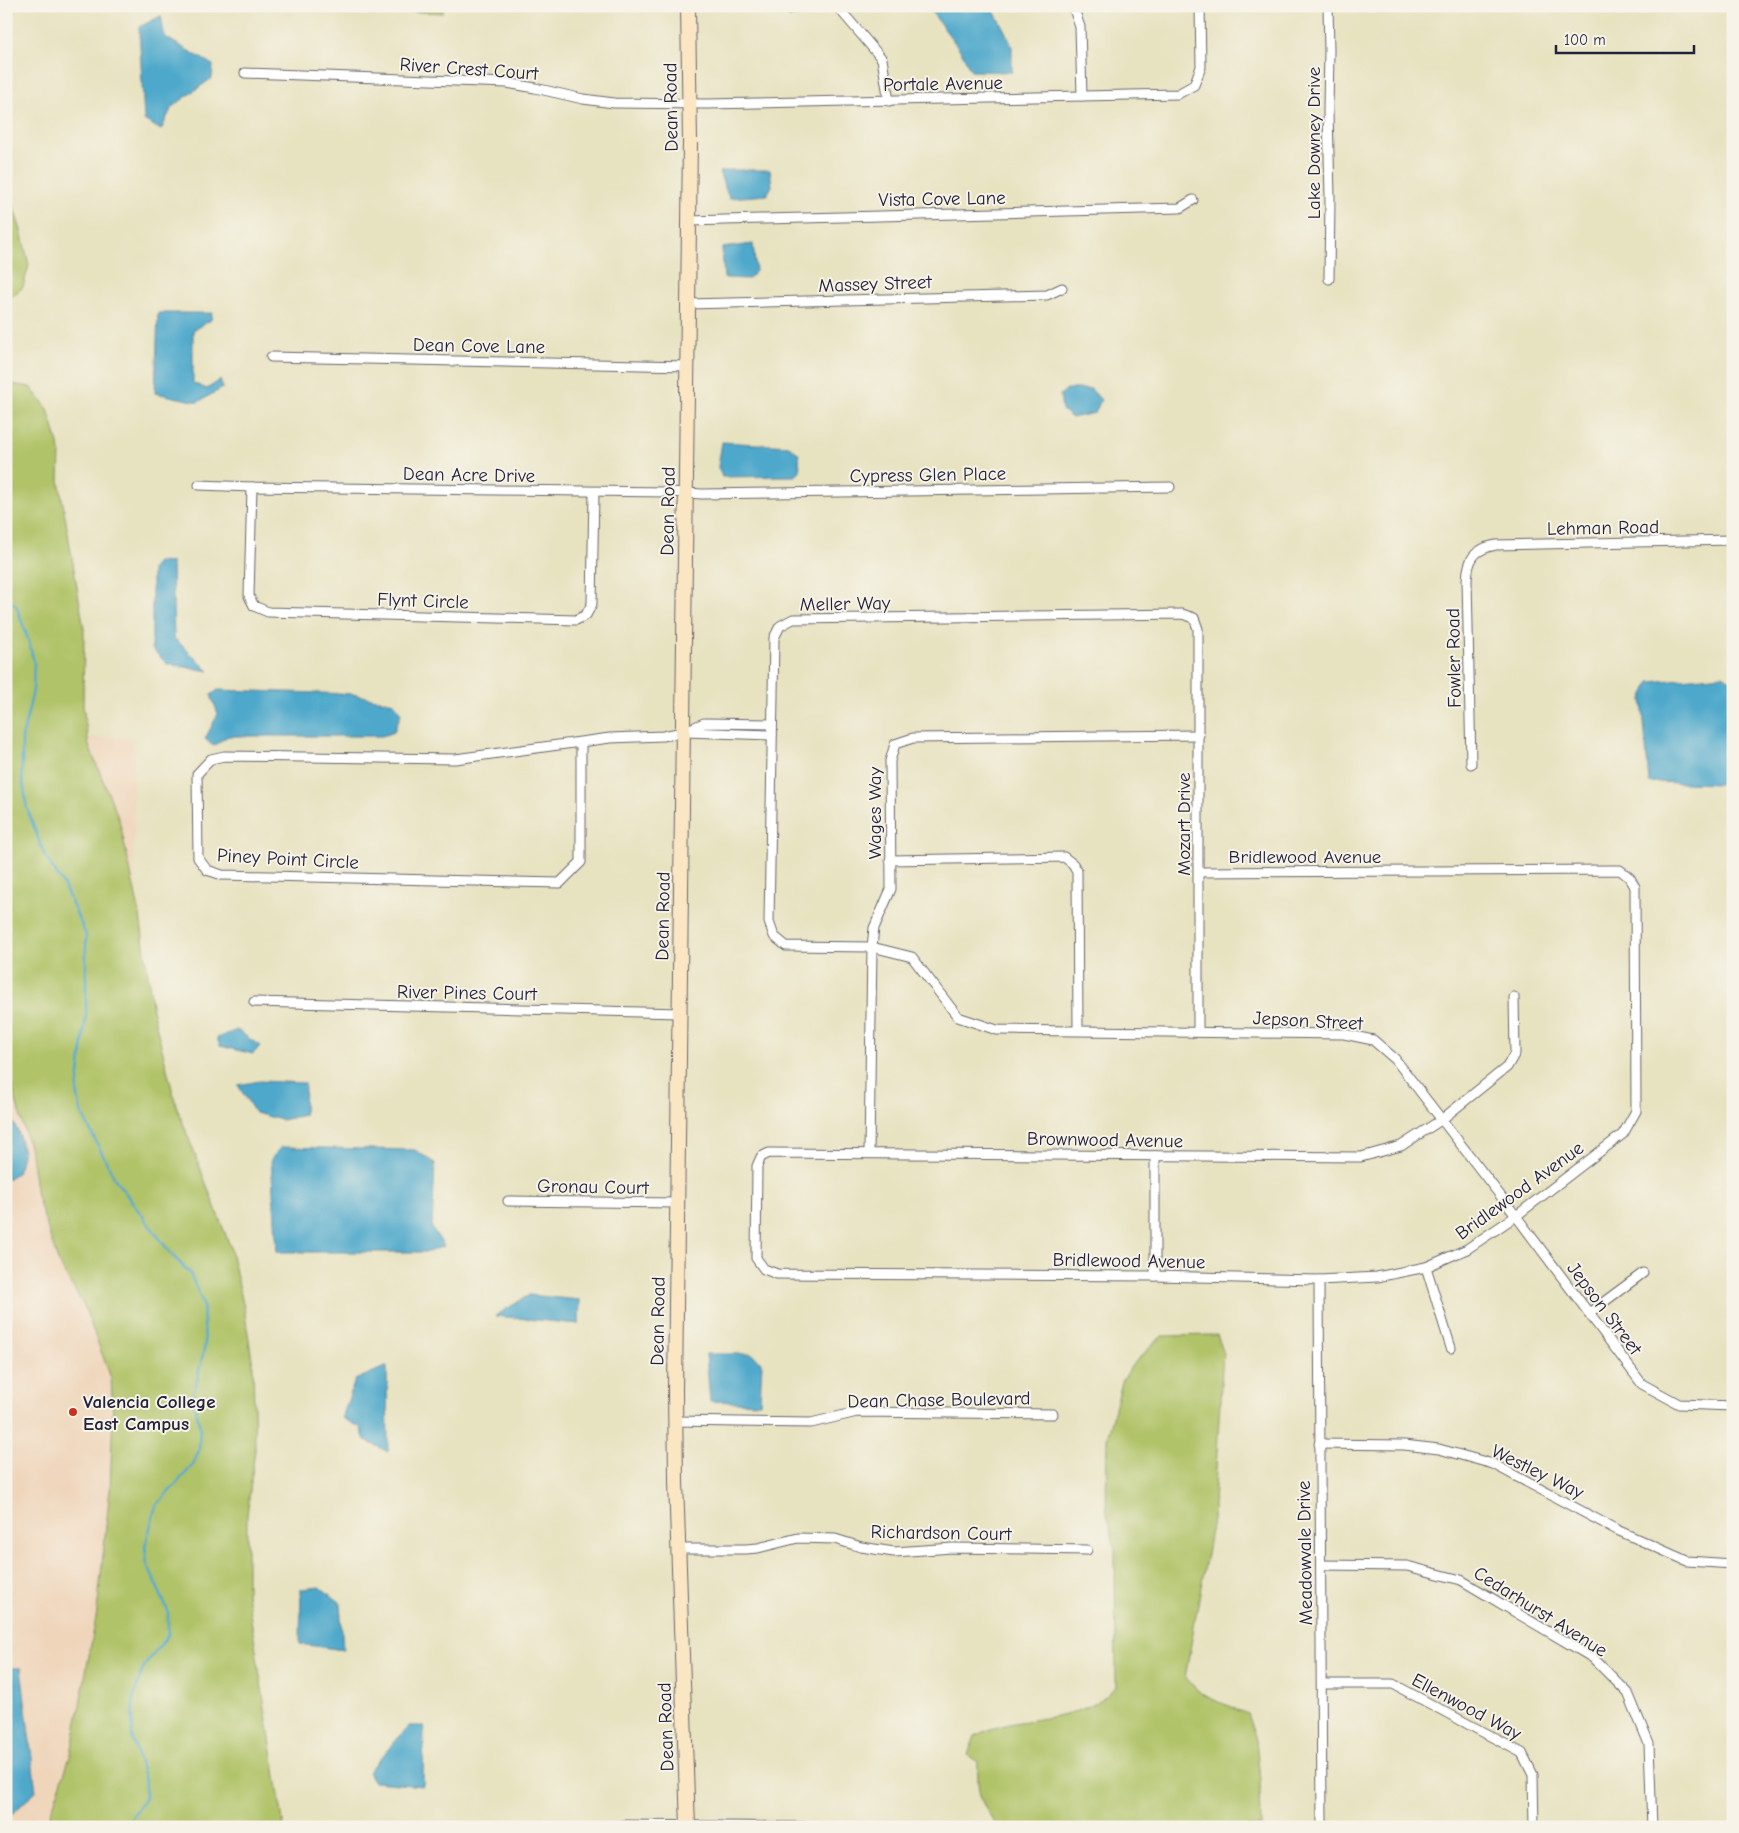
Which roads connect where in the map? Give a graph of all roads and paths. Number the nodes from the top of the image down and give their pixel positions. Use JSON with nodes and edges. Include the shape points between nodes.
{"nodes":[{"id":1,"x":688,"y":6,"type":"edge"},
{"id":2,"x":837,"y":6,"type":"edge"},
{"id":3,"x":1073,"y":6,"type":"edge"},
{"id":4,"x":1200,"y":6,"type":"edge"},
{"id":5,"x":1328,"y":6,"type":"edge"},
{"id":6,"x":245,"y":73,"type":"dead end"},
{"id":7,"x":1082,"y":96,"type":"junction"},
{"id":8,"x":889,"y":101,"type":"junction"},
{"id":9,"x":690,"y":104,"type":"junction"},
{"id":10,"x":1193,"y":200,"type":"dead end"},
{"id":11,"x":689,"y":221,"type":"junction"},
{"id":12,"x":1329,"y":279,"type":"dead end"},
{"id":13,"x":1062,"y":288,"type":"dead end"},
{"id":14,"x":688,"y":304,"type":"junction"},
{"id":15,"x":270,"y":357,"type":"dead end"},
{"id":16,"x":687,"y":366,"type":"junction"},
{"id":17,"x":199,"y":485,"type":"dead end"},
{"id":18,"x":1170,"y":487,"type":"dead end"},
{"id":19,"x":252,"y":488,"type":"junction"},
{"id":20,"x":594,"y":492,"type":"junction"},
{"id":21,"x":686,"y":493,"type":"junction"},
{"id":22,"x":1733,"y":540,"type":"edge"},
{"id":23,"x":1475,"y":554,"type":"joint"},
{"id":24,"x":1194,"y":618,"type":"joint"},
{"id":25,"x":772,"y":724,"type":"junction"},
{"id":26,"x":683,"y":732,"type":"junction"},
{"id":27,"x":772,"y":734,"type":"junction"},
{"id":28,"x":1199,"y":734,"type":"junction"},
{"id":29,"x":581,"y":742,"type":"junction"},
{"id":30,"x":1471,"y":764,"type":"dead end"},
{"id":31,"x":890,"y":860,"type":"junction"},
{"id":32,"x":1199,"y":872,"type":"junction"},
{"id":33,"x":774,"y":936,"type":"joint"},
{"id":34,"x":872,"y":947,"type":"junction"},
{"id":35,"x":1514,"y":997,"type":"dead end"},
{"id":36,"x":254,"y":1002,"type":"dead end"},
{"id":37,"x":680,"y":1013,"type":"junction"},
{"id":38,"x":1078,"y":1030,"type":"junction"},
{"id":39,"x":1198,"y":1031,"type":"junction"},
{"id":40,"x":1441,"y":1120,"type":"junction"},
{"id":41,"x":869,"y":1153,"type":"junction"},
{"id":42,"x":1154,"y":1156,"type":"junction"},
{"id":43,"x":761,"y":1157,"type":"joint"},
{"id":44,"x":508,"y":1201,"type":"dead end"},
{"id":45,"x":678,"y":1203,"type":"junction"},
{"id":46,"x":1516,"y":1216,"type":"junction"},
{"id":47,"x":1426,"y":1267,"type":"junction"},
{"id":48,"x":1643,"y":1273,"type":"dead end"},
{"id":49,"x":1155,"y":1276,"type":"junction"},
{"id":50,"x":1319,"y":1280,"type":"junction"},
{"id":51,"x":1589,"y":1313,"type":"junction"},
{"id":52,"x":1451,"y":1348,"type":"dead end"},
{"id":53,"x":1733,"y":1406,"type":"edge"},
{"id":54,"x":1053,"y":1414,"type":"dead end"},
{"id":55,"x":675,"y":1421,"type":"junction"},
{"id":56,"x":1319,"y":1444,"type":"junction"},
{"id":57,"x":678,"y":1549,"type":"junction"},
{"id":58,"x":1087,"y":1550,"type":"dead end"},
{"id":59,"x":1321,"y":1564,"type":"junction"},
{"id":60,"x":1733,"y":1564,"type":"edge"},
{"id":61,"x":1322,"y":1684,"type":"junction"},
{"id":62,"x":688,"y":1826,"type":"edge"},
{"id":63,"x":618,"y":1827,"type":"edge"},
{"id":64,"x":821,"y":1827,"type":"edge"},
{"id":65,"x":1322,"y":1827,"type":"edge"},
{"id":66,"x":1534,"y":1827,"type":"edge"},
{"id":67,"x":1652,"y":1827,"type":"edge"}],
"edges":[{"from":1,"to":9,"type":"main road","name":"Dean Road"},
{"from":2,"to":8,"type":"street","via":[[882,59]]},
{"from":3,"to":7,"type":"street","via":[[1080,27]]},
{"from":4,"to":7,"type":"street","name":"Portale Avenue","via":[[1201,67],[1194,85],[1178,94]]},
{"from":5,"to":12,"type":"street","name":"Lake Downey Drive"},
{"from":6,"to":9,"type":"street","name":"River Crest Court","via":[[507,84],[614,103]]},
{"from":7,"to":8,"type":"street","name":"Portale Avenue"},
{"from":8,"to":9,"type":"street","name":"Portale Avenue"},
{"from":9,"to":11,"type":"main road","name":"Dean Road"},
{"from":10,"to":11,"type":"street","name":"Vista Cove Lane","via":[[1180,208]]},
{"from":11,"to":14,"type":"main road","name":"Dean Road"},
{"from":13,"to":14,"type":"street","name":"Massey Street","via":[[1047,295]]},
{"from":14,"to":16,"type":"main road","name":"Dean Road"},
{"from":15,"to":16,"type":"street","name":"Dean Cove Lane"},
{"from":16,"to":21,"type":"main road","name":"Dean Road"},
{"from":17,"to":19,"type":"street","name":"Dean Acre Drive"},
{"from":18,"to":21,"type":"street","name":"Cypress Glen Place"},
{"from":19,"to":20,"type":"street","name":"Dean Acre Drive"},
{"from":19,"to":20,"type":"street","name":"Flynt Circle","via":[[249,596],[254,606],[268,612],[576,620],[586,615],[592,604]]},
{"from":20,"to":21,"type":"street","name":"Dean Acre Drive"},
{"from":21,"to":26,"type":"main road","name":"Dean Road"},
{"from":22,"to":23,"type":"street","name":"Lehman Road","via":[[1496,545]]},
{"from":23,"to":30,"type":"street","name":"Fowler Road","via":[[1467,580]]},
{"from":24,"to":25,"type":"street","name":"Meller Way","via":[[1182,614],[792,619],[780,626],[774,638]]},
{"from":24,"to":28,"type":"street","name":"Mozart Drive","via":[[1198,629]]},
{"from":25,"to":26,"type":"street","via":[[704,723]]},
{"from":25,"to":27,"type":"street","name":"Meller Way"},
{"from":26,"to":27,"type":"street"},
{"from":26,"to":29,"type":"street","name":"Piney Point Circle"},
{"from":26,"to":37,"type":"main road","name":"Dean Road"},
{"from":27,"to":33,"type":"street","name":"Meller Way","via":[[769,922]]},
{"from":28,"to":31,"type":"street","name":"Wages Way","via":[[913,738],[895,744],[890,761]]},
{"from":28,"to":32,"type":"street","name":"Mozart Drive"},
{"from":29,"to":29,"type":"street","name":"Piney Point Circle","via":[[455,759],[224,756],[211,759],[197,774],[198,858],[207,870],[222,875],[560,883],[581,862]]},
{"from":31,"to":34,"type":"street","name":"Wages Way","via":[[891,889],[874,928]]},
{"from":31,"to":38,"type":"street","via":[[1064,857],[1073,864],[1077,871]]},
{"from":32,"to":39,"type":"street","name":"Mozart Drive"},
{"from":32,"to":46,"type":"street","name":"Bridlewood Avenue","via":[[1620,870],[1630,878],[1634,887],[1636,1111],[1623,1134]]},
{"from":33,"to":34,"type":"street","name":"Jepson Street","via":[[786,946]]},
{"from":34,"to":38,"type":"street","name":"Jepson Street","via":[[912,957],[958,1016],[997,1030]]},
{"from":34,"to":41,"type":"street","name":"Wages Way"},
{"from":35,"to":40,"type":"street","name":"Brownwood Avenue","via":[[1515,1053],[1507,1067]]},
{"from":36,"to":37,"type":"street","name":"River Pines Court"},
{"from":37,"to":45,"type":"main road","name":"Dean Road"},
{"from":38,"to":39,"type":"street","name":"Jepson Street"},
{"from":39,"to":40,"type":"street","name":"Jepson Street","via":[[1344,1034],[1373,1040],[1395,1059]]},
{"from":40,"to":42,"type":"street","name":"Brownwood Avenue","via":[[1401,1146],[1361,1157]]},
{"from":40,"to":46,"type":"street","name":"Jepson Street"},
{"from":41,"to":42,"type":"street","name":"Brownwood Avenue"},
{"from":41,"to":43,"type":"street","name":"Brownwood Avenue","via":[[770,1153]]},
{"from":42,"to":49,"type":"street"},
{"from":43,"to":49,"type":"street","name":"Bridlewood Avenue","via":[[757,1166],[756,1258],[764,1269],[777,1274]]},
{"from":44,"to":45,"type":"street","name":"Gronau Court"},
{"from":45,"to":55,"type":"main road","name":"Dean Road"},
{"from":46,"to":47,"type":"street","name":"Bridlewood Avenue","via":[[1467,1249]]},
{"from":46,"to":51,"type":"street","name":"Jepson Street"},
{"from":47,"to":50,"type":"street","name":"Bridlewood Avenue","via":[[1377,1277]]},
{"from":47,"to":52,"type":"street"},
{"from":48,"to":51,"type":"street"},
{"from":49,"to":50,"type":"street","name":"Bridlewood Avenue"},
{"from":50,"to":56,"type":"street","name":"Meadowvale Drive"},
{"from":51,"to":53,"type":"street","name":"Jepson Street","via":[[1642,1384],[1679,1404]]},
{"from":54,"to":55,"type":"street","name":"Dean Chase Boulevard","via":[[857,1412],[811,1423]]},
{"from":55,"to":57,"type":"main road","name":"Dean Road"},
{"from":56,"to":59,"type":"street","name":"Meadowvale Drive"},
{"from":56,"to":60,"type":"street","name":"Westley Way","via":[[1404,1445],[1439,1449],[1494,1464],[1618,1530],[1687,1562]]},
{"from":57,"to":58,"type":"street","name":"Richardson Court","via":[[746,1550],[798,1538],[834,1539],[894,1552],[953,1548]]},
{"from":57,"to":62,"type":"main road","name":"Dean Road"},
{"from":59,"to":61,"type":"street","name":"Meadowvale Drive"},
{"from":59,"to":67,"type":"street","name":"Cedarhurst Avenue","via":[[1407,1566],[1461,1580],[1593,1658],[1628,1693],[1648,1744]]},
{"from":61,"to":65,"type":"street","name":"Meadowvale Drive"},
{"from":61,"to":66,"type":"street","name":"Ellenwood Way","via":[[1393,1684],[1522,1753],[1533,1774]]},
{"from":62,"to":63,"type":"street"},
{"from":62,"to":64,"type":"street"}]}
